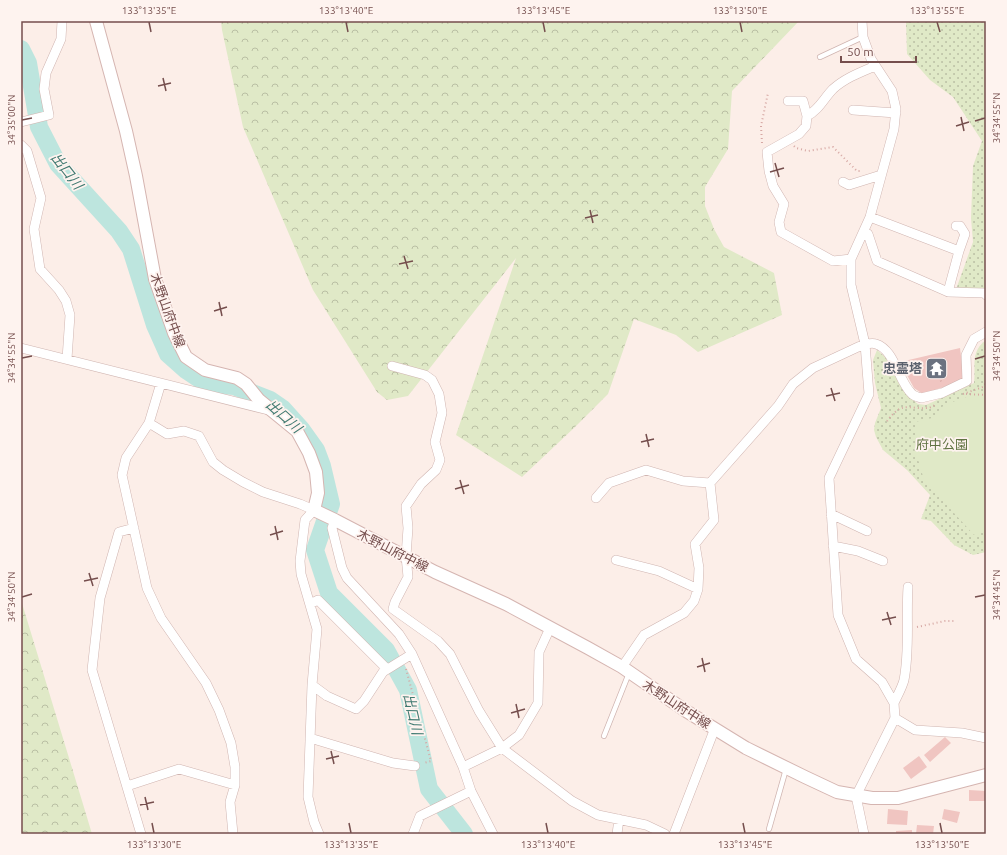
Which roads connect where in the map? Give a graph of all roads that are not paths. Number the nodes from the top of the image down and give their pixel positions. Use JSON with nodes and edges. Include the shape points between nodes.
{"nodes":[{"id":1,"x":62,"y":21,"type":"edge"},
{"id":2,"x":96,"y":21,"type":"edge"},
{"id":3,"x":862,"y":21,"type":"edge"},
{"id":4,"x":863,"y":37,"type":"junction"},
{"id":5,"x":820,"y":57,"type":"dead end"},
{"id":6,"x":875,"y":66,"type":"junction"},
{"id":7,"x":788,"y":101,"type":"dead end"},
{"id":8,"x":853,"y":110,"type":"dead end"},
{"id":9,"x":896,"y":113,"type":"junction"},
{"id":10,"x":807,"y":116,"type":"junction"},
{"id":11,"x":25,"y":121,"type":"edge"},
{"id":12,"x":23,"y":149,"type":"edge"},
{"id":13,"x":881,"y":174,"type":"junction"},
{"id":14,"x":843,"y":182,"type":"dead end"},
{"id":15,"x":870,"y":217,"type":"junction"},
{"id":16,"x":956,"y":226,"type":"dead end"},
{"id":17,"x":863,"y":233,"type":"junction"},
{"id":18,"x":959,"y":251,"type":"junction"},
{"id":19,"x":851,"y":259,"type":"junction"},
{"id":20,"x":948,"y":292,"type":"junction"},
{"id":21,"x":986,"y":295,"type":"edge"},
{"id":22,"x":986,"y":332,"type":"edge"},
{"id":23,"x":865,"y":344,"type":"junction"},
{"id":24,"x":21,"y":348,"type":"edge"},
{"id":25,"x":67,"y":359,"type":"junction"},
{"id":26,"x":392,"y":366,"type":"dead end"},
{"id":27,"x":161,"y":383,"type":"junction"},
{"id":28,"x":275,"y":412,"type":"junction"},
{"id":29,"x":149,"y":423,"type":"junction"},
{"id":30,"x":710,"y":483,"type":"junction"},
{"id":31,"x":596,"y":498,"type":"dead end"},
{"id":32,"x":316,"y":511,"type":"junction"},
{"id":33,"x":831,"y":514,"type":"junction"},
{"id":34,"x":335,"y":520,"type":"junction"},
{"id":35,"x":134,"y":528,"type":"junction"},
{"id":36,"x":867,"y":531,"type":"dead end"},
{"id":37,"x":833,"y":546,"type":"junction"},
{"id":38,"x":406,"y":556,"type":"junction"},
{"id":39,"x":616,"y":560,"type":"dead end"},
{"id":40,"x":883,"y":561,"type":"dead end"},
{"id":41,"x":908,"y":587,"type":"dead end"},
{"id":42,"x":698,"y":589,"type":"junction"},
{"id":43,"x":310,"y":604,"type":"junction"},
{"id":44,"x":550,"y":628,"type":"junction"},
{"id":45,"x":412,"y":654,"type":"junction"},
{"id":46,"x":387,"y":669,"type":"junction"},
{"id":47,"x":625,"y":670,"type":"junction"},
{"id":48,"x":312,"y":686,"type":"junction"},
{"id":49,"x":894,"y":703,"type":"junction"},
{"id":50,"x":895,"y":718,"type":"junction"},
{"id":51,"x":714,"y":728,"type":"junction"},
{"id":52,"x":604,"y":736,"type":"dead end"},
{"id":53,"x":310,"y":738,"type":"junction"},
{"id":54,"x":986,"y":738,"type":"edge"},
{"id":55,"x":502,"y":748,"type":"junction"},
{"id":56,"x":415,"y":766,"type":"dead end"},
{"id":57,"x":463,"y":766,"type":"junction"},
{"id":58,"x":786,"y":768,"type":"junction"},
{"id":59,"x":986,"y":775,"type":"edge"},
{"id":60,"x":235,"y":785,"type":"junction"},
{"id":61,"x":127,"y":786,"type":"junction"},
{"id":62,"x":471,"y":791,"type":"junction"},
{"id":63,"x":856,"y":796,"type":"junction"},
{"id":64,"x":619,"y":819,"type":"junction"},
{"id":65,"x":769,"y":829,"type":"dead end"},
{"id":66,"x":141,"y":834,"type":"edge"},
{"id":67,"x":233,"y":834,"type":"edge"},
{"id":68,"x":319,"y":834,"type":"edge"},
{"id":69,"x":413,"y":834,"type":"edge"},
{"id":70,"x":493,"y":834,"type":"edge"},
{"id":71,"x":617,"y":834,"type":"edge"},
{"id":72,"x":666,"y":834,"type":"edge"},
{"id":73,"x":674,"y":834,"type":"edge"},
{"id":74,"x":864,"y":834,"type":"edge"}],
"edges":[{"from":1,"to":11,"type":"street","via":[[61,39],[46,74],[44,89],[49,115]]},
{"from":2,"to":28,"type":"main road","name":"木野山府中線","via":[[126,131],[155,279],[174,334],[186,357],[205,370],[237,378]]},
{"from":3,"to":4,"type":"street"},
{"from":4,"to":5,"type":"lane"},
{"from":4,"to":6,"type":"street"},
{"from":6,"to":9,"type":"street","via":[[892,91]]},
{"from":6,"to":10,"type":"street","via":[[834,88],[814,112]]},
{"from":7,"to":10,"type":"street","via":[[803,101]]},
{"from":8,"to":9,"type":"street"},
{"from":9,"to":13,"type":"street"},
{"from":10,"to":19,"type":"street","via":[[806,126],[799,134],[767,152],[773,186],[784,204],[779,222],[781,232],[833,261]]},
{"from":12,"to":25,"type":"street","via":[[41,198],[34,229],[40,269],[60,290],[70,315]]},
{"from":13,"to":14,"type":"street","via":[[849,185]]},
{"from":13,"to":15,"type":"street"},
{"from":15,"to":17,"type":"street"},
{"from":15,"to":18,"type":"street"},
{"from":16,"to":18,"type":"street","via":[[960,226],[966,234]]},
{"from":17,"to":19,"type":"street"},
{"from":17,"to":20,"type":"street","via":[[868,234],[877,261]]},
{"from":18,"to":20,"type":"street"},
{"from":19,"to":23,"type":"street","via":[[851,285]]},
{"from":20,"to":21,"type":"street"},
{"from":22,"to":23,"type":"street","via":[[974,339],[966,355],[967,382],[942,393],[921,398],[912,394],[886,350],[876,344]]},
{"from":23,"to":30,"type":"street","via":[[813,368],[793,384],[778,406]]},
{"from":23,"to":33,"type":"street","via":[[869,394],[829,478]]},
{"from":24,"to":25,"type":"street"},
{"from":25,"to":27,"type":"street"},
{"from":26,"to":38,"type":"street","via":[[425,375],[432,380],[440,394],[442,413],[435,442],[440,460],[436,470],[421,484],[406,506]]},
{"from":27,"to":28,"type":"street"},
{"from":27,"to":29,"type":"street"},
{"from":28,"to":32,"type":"main road","name":"木野山府中線","via":[[296,431],[309,453],[316,472]]},
{"from":29,"to":32,"type":"street","via":[[167,434],[184,431],[199,436],[213,462],[223,470],[262,492]]},
{"from":29,"to":35,"type":"street","via":[[126,458],[122,475]]},
{"from":30,"to":31,"type":"street","via":[[683,482],[646,470],[609,483]]},
{"from":30,"to":42,"type":"street","via":[[714,520],[695,544],[699,568]]},
{"from":32,"to":34,"type":"main road","name":"木野山府中線"},
{"from":32,"to":43,"type":"street","via":[[305,520],[300,561]]},
{"from":33,"to":36,"type":"street"},
{"from":33,"to":37,"type":"street"},
{"from":34,"to":38,"type":"main road","name":"木野山府中線"},
{"from":34,"to":45,"type":"street","via":[[332,528],[347,578],[399,634]]},
{"from":35,"to":60,"type":"street","via":[[147,588],[161,618],[206,683],[219,710],[235,767]]},
{"from":35,"to":61,"type":"street","via":[[119,532],[100,598],[92,670]]},
{"from":37,"to":40,"type":"street","via":[[858,551]]},
{"from":37,"to":49,"type":"street","via":[[838,615],[856,660],[882,682]]},
{"from":38,"to":44,"type":"main road","name":"木野山府中線"},
{"from":38,"to":55,"type":"street","via":[[408,577],[393,609],[438,641],[450,654],[479,711]]},
{"from":39,"to":42,"type":"street","via":[[659,571]]},
{"from":41,"to":49,"type":"street","via":[[908,644],[904,682]]},
{"from":42,"to":47,"type":"street","via":[[684,614],[644,635]]},
{"from":43,"to":46,"type":"street","via":[[318,600]]},
{"from":43,"to":48,"type":"street","via":[[317,629]]},
{"from":44,"to":47,"type":"main road","name":"木野山府中線"},
{"from":44,"to":55,"type":"street","via":[[539,652],[538,703],[519,735]]},
{"from":45,"to":46,"type":"street"},
{"from":45,"to":57,"type":"street"},
{"from":46,"to":48,"type":"street","via":[[356,709]]},
{"from":47,"to":51,"type":"main road","name":"木野山府中線"},
{"from":47,"to":52,"type":"lane"},
{"from":48,"to":53,"type":"street"},
{"from":49,"to":50,"type":"street"},
{"from":50,"to":54,"type":"street","via":[[915,730],[962,733]]},
{"from":50,"to":63,"type":"street"},
{"from":51,"to":58,"type":"main road","name":"木野山府中線"},
{"from":51,"to":73,"type":"street"},
{"from":53,"to":56,"type":"street","via":[[393,763]]},
{"from":53,"to":68,"type":"street","via":[[308,797]]},
{"from":55,"to":57,"type":"street"},
{"from":55,"to":64,"type":"street","via":[[572,801],[598,815]]},
{"from":57,"to":62,"type":"street"},
{"from":58,"to":63,"type":"main road","name":"木野山府中線","via":[[837,792]]},
{"from":58,"to":65,"type":"lane"},
{"from":59,"to":63,"type":"main road","name":"木野山府中線","via":[[898,798]]},
{"from":60,"to":61,"type":"street","via":[[179,769]]},
{"from":60,"to":67,"type":"street","via":[[230,802]]},
{"from":61,"to":66,"type":"street"},
{"from":62,"to":69,"type":"street","via":[[420,816]]},
{"from":62,"to":70,"type":"street"},
{"from":63,"to":74,"type":"street"},
{"from":64,"to":71,"type":"street"},
{"from":64,"to":72,"type":"street","via":[[646,825]]}]}
